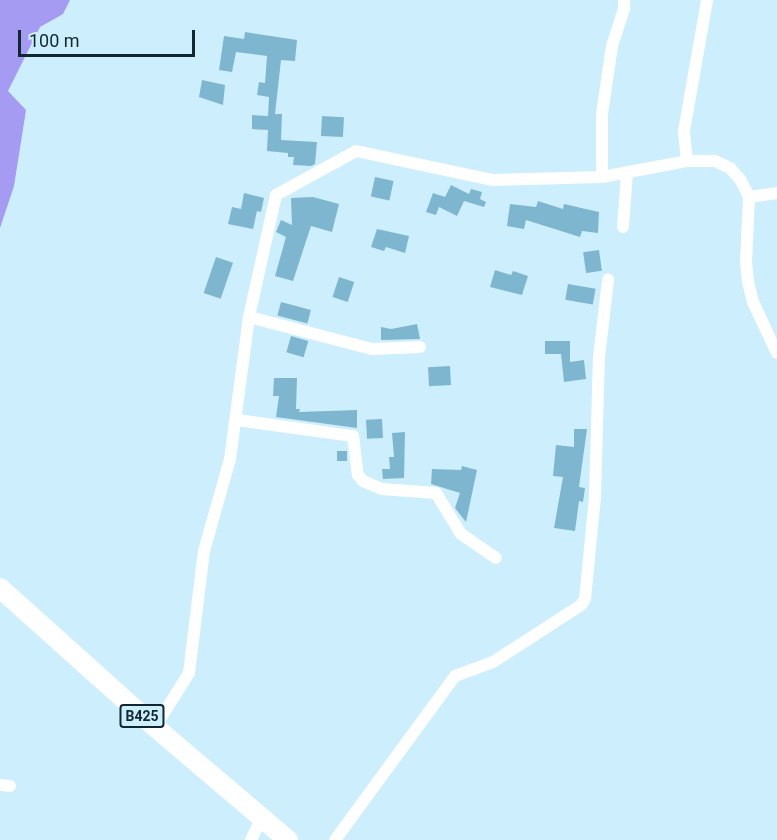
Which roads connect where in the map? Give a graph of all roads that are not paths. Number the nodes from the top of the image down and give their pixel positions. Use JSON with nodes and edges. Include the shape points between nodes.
{"nodes":[{"id":1,"x":624,"y":0,"type":"edge"},
{"id":2,"x":707,"y":0,"type":"edge"},
{"id":3,"x":687,"y":161,"type":"junction"},
{"id":4,"x":627,"y":173,"type":"junction"},
{"id":5,"x":602,"y":177,"type":"junction"},
{"id":6,"x":777,"y":193,"type":"edge"},
{"id":7,"x":749,"y":197,"type":"junction"},
{"id":8,"x":623,"y":227,"type":"dead end"},
{"id":9,"x":608,"y":280,"type":"dead end"},
{"id":10,"x":249,"y":317,"type":"junction"},
{"id":11,"x":420,"y":347,"type":"dead end"},
{"id":12,"x":777,"y":353,"type":"edge"},
{"id":13,"x":237,"y":420,"type":"junction"},
{"id":14,"x":496,"y":558,"type":"dead end"},
{"id":15,"x":0,"y":588,"type":"edge"},
{"id":16,"x":155,"y":728,"type":"junction"},
{"id":17,"x":262,"y":817,"type":"junction"},
{"id":18,"x":251,"y":840,"type":"edge"},
{"id":19,"x":288,"y":840,"type":"edge"},
{"id":20,"x":335,"y":840,"type":"edge"}],
"edges":[{"from":1,"to":5,"type":"street","via":[[612,45],[602,114]]},
{"from":2,"to":3,"type":"street","via":[[684,131]]},
{"from":3,"to":4,"type":"street"},
{"from":3,"to":7,"type":"street","via":[[715,161],[730,168]]},
{"from":4,"to":5,"type":"street"},
{"from":4,"to":8,"type":"street"},
{"from":5,"to":10,"type":"street","via":[[492,180],[356,151],[276,195]]},
{"from":6,"to":7,"type":"street"},
{"from":7,"to":12,"type":"street","via":[[748,282]]},
{"from":9,"to":20,"type":"street","via":[[599,357],[595,497],[585,599],[492,662],[455,676]]},
{"from":10,"to":11,"type":"street","via":[[372,349]]},
{"from":10,"to":13,"type":"street"},
{"from":13,"to":14,"type":"street","via":[[353,436],[358,475],[363,481],[382,489],[435,493],[461,534]]},
{"from":13,"to":16,"type":"street","via":[[231,459],[204,551],[189,673]]},
{"from":15,"to":16,"type":"main road","number":"B425"},
{"from":16,"to":17,"type":"main road","number":"B425"},
{"from":17,"to":18,"type":"street"},
{"from":17,"to":19,"type":"main road","number":"B425"}]}
